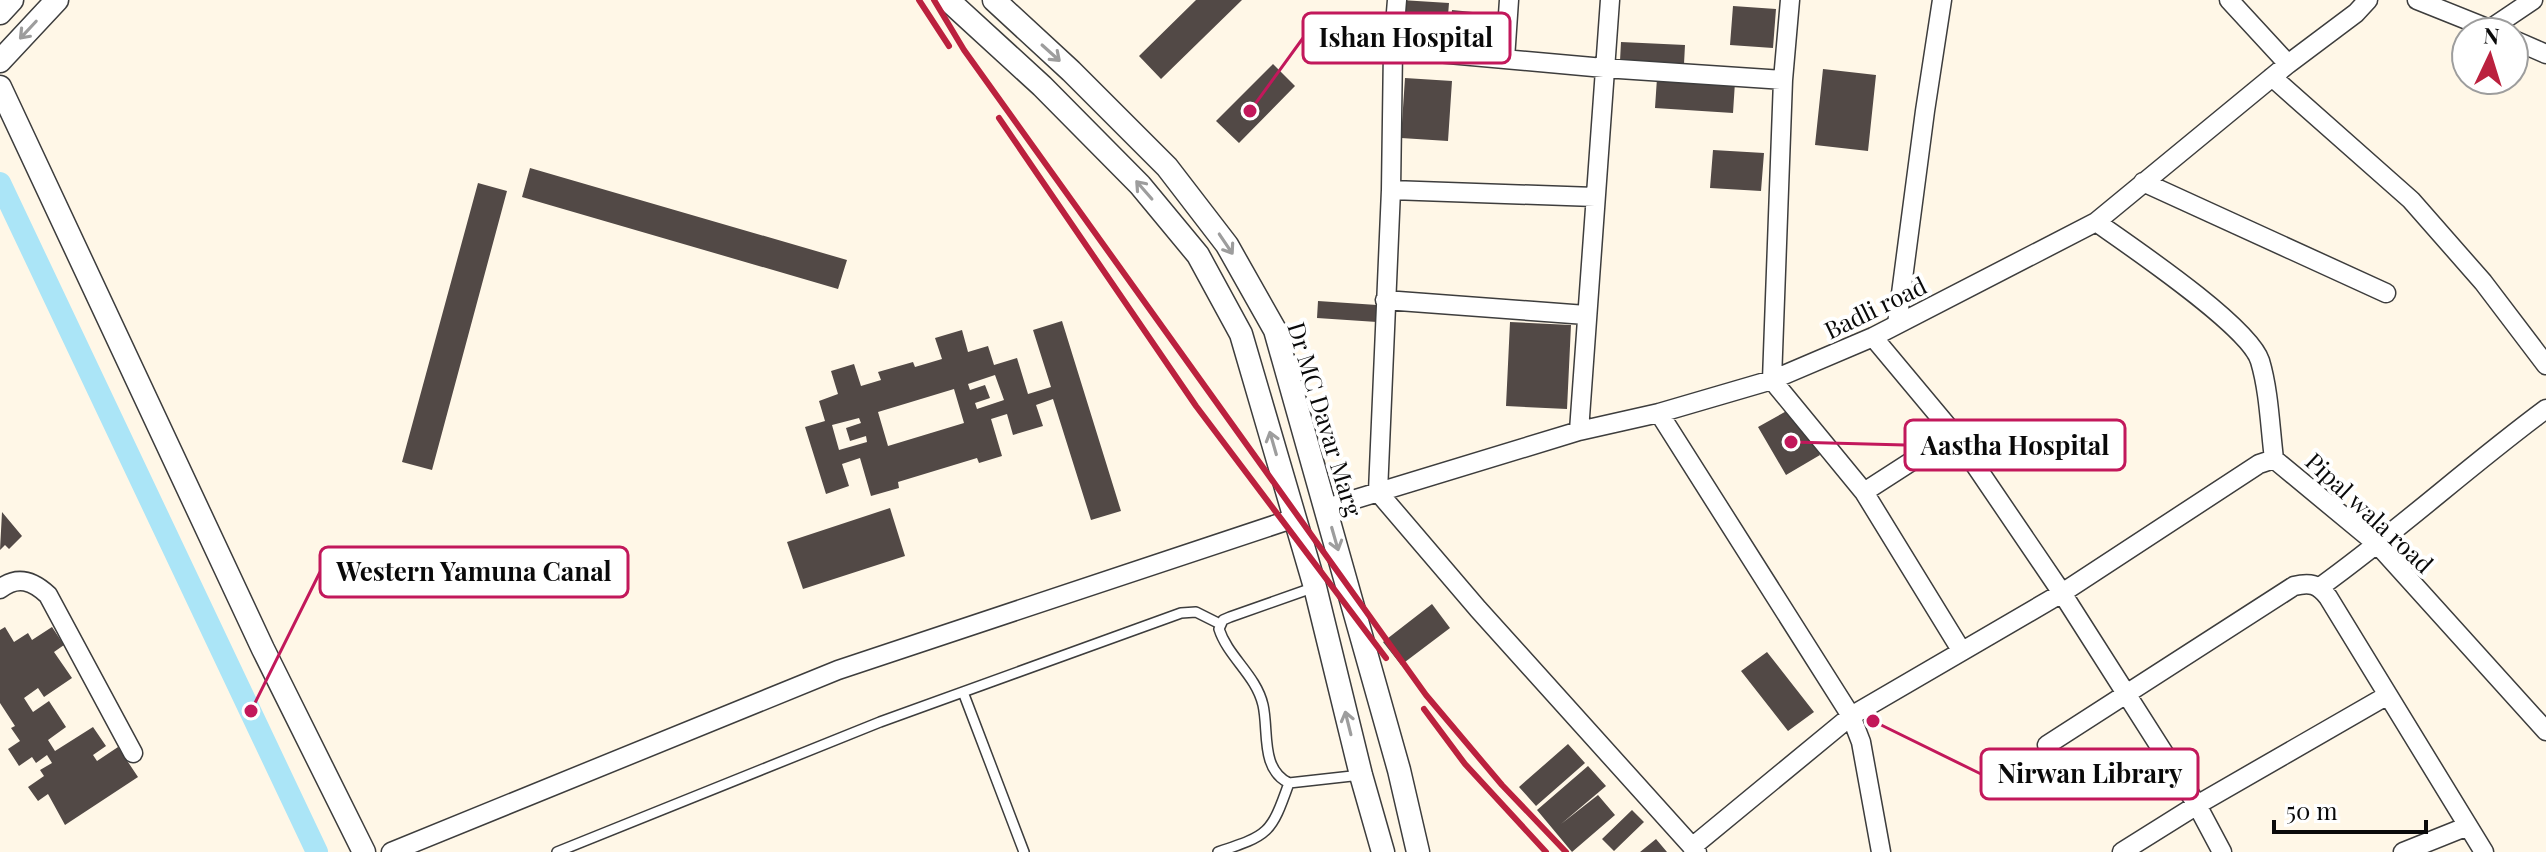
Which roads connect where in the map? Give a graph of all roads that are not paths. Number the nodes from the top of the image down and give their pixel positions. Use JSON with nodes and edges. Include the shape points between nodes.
{"nodes":[{"id":1,"x":12,"y":0,"type":"edge"},
{"id":2,"x":57,"y":0,"type":"edge"},
{"id":3,"x":948,"y":0,"type":"edge"},
{"id":4,"x":994,"y":0,"type":"edge"},
{"id":5,"x":1397,"y":0,"type":"edge"},
{"id":6,"x":1509,"y":0,"type":"edge"},
{"id":7,"x":1610,"y":0,"type":"edge"},
{"id":8,"x":1790,"y":0,"type":"edge"},
{"id":9,"x":1942,"y":0,"type":"edge"},
{"id":10,"x":2229,"y":0,"type":"edge"},
{"id":11,"x":2368,"y":0,"type":"edge"},
{"id":12,"x":2417,"y":0,"type":"edge"},
{"id":13,"x":2533,"y":0,"type":"edge"},
{"id":14,"x":0,"y":13,"type":"edge"},
{"id":15,"x":2458,"y":16,"type":"edge"},
{"id":16,"x":2512,"y":16,"type":"edge"},
{"id":17,"x":1393,"y":49,"type":"junction"},
{"id":18,"x":1505,"y":59,"type":"junction"},
{"id":19,"x":0,"y":61,"type":"edge"},
{"id":20,"x":2288,"y":64,"type":"junction"},
{"id":21,"x":1604,"y":68,"type":"junction"},
{"id":22,"x":2272,"y":77,"type":"junction"},
{"id":23,"x":1783,"y":80,"type":"junction"},
{"id":24,"x":0,"y":87,"type":"edge"},
{"id":25,"x":2143,"y":182,"type":"junction"},
{"id":26,"x":1391,"y":190,"type":"junction"},
{"id":27,"x":1595,"y":197,"type":"junction"},
{"id":28,"x":2096,"y":222,"type":"junction"},
{"id":29,"x":2386,"y":293,"type":"dead end"},
{"id":30,"x":1385,"y":300,"type":"junction"},
{"id":31,"x":1586,"y":315,"type":"junction"},
{"id":32,"x":1897,"y":324,"type":"junction"},
{"id":33,"x":1873,"y":337,"type":"junction"},
{"id":34,"x":2546,"y":365,"type":"edge"},
{"id":35,"x":1772,"y":380,"type":"junction"},
{"id":36,"x":2546,"y":409,"type":"edge"},
{"id":37,"x":1659,"y":413,"type":"junction"},
{"id":38,"x":1579,"y":431,"type":"junction"},
{"id":39,"x":1954,"y":434,"type":"junction"},
{"id":40,"x":2274,"y":459,"type":"junction"},
{"id":41,"x":1378,"y":492,"type":"junction"},
{"id":42,"x":1864,"y":492,"type":"junction"},
{"id":43,"x":1326,"y":508,"type":"junction"},
{"id":44,"x":1295,"y":518,"type":"junction"},
{"id":45,"x":2378,"y":545,"type":"junction"},
{"id":46,"x":1315,"y":587,"type":"junction"},
{"id":47,"x":2320,"y":587,"type":"junction"},
{"id":48,"x":0,"y":589,"type":"edge"},
{"id":49,"x":2062,"y":593,"type":"junction"},
{"id":50,"x":1220,"y":624,"type":"junction"},
{"id":51,"x":1961,"y":650,"type":"junction"},
{"id":52,"x":963,"y":692,"type":"junction"},
{"id":53,"x":2126,"y":695,"type":"junction"},
{"id":54,"x":2388,"y":695,"type":"junction"},
{"id":55,"x":1851,"y":716,"type":"junction"},
{"id":56,"x":2543,"y":717,"type":"edge"},
{"id":57,"x":2047,"y":745,"type":"dead end"},
{"id":58,"x":133,"y":753,"type":"dead end"},
{"id":59,"x":1289,"y":783,"type":"junction"},
{"id":60,"x":1364,"y":784,"type":"junction"},
{"id":61,"x":1403,"y":787,"type":"junction"},
{"id":62,"x":2197,"y":805,"type":"junction"},
{"id":63,"x":2468,"y":826,"type":"junction"},
{"id":64,"x":1694,"y":849,"type":"edge"},
{"id":65,"x":560,"y":851,"type":"edge"},
{"id":66,"x":364,"y":852,"type":"edge"},
{"id":67,"x":391,"y":852,"type":"edge"},
{"id":68,"x":1024,"y":852,"type":"edge"},
{"id":69,"x":1218,"y":852,"type":"edge"},
{"id":70,"x":1383,"y":852,"type":"edge"},
{"id":71,"x":1418,"y":852,"type":"edge"},
{"id":72,"x":1881,"y":852,"type":"edge"},
{"id":73,"x":2122,"y":852,"type":"edge"},
{"id":74,"x":2222,"y":852,"type":"edge"},
{"id":75,"x":2403,"y":852,"type":"edge"},
{"id":76,"x":2484,"y":852,"type":"edge"}],
"edges":[{"from":1,"to":14,"type":"street"},
{"from":2,"to":19,"type":"street","one_way":true},
{"from":44,"to":3,"type":"street","one_way":true,"via":[[1241,334],[1198,255],[1140,185]]},
{"from":4,"to":43,"type":"street","name":"Dr MC Davar Marg","one_way":true,"via":[[1167,167],[1227,245],[1275,330]]},
{"from":5,"to":17,"type":"street"},
{"from":6,"to":18,"type":"street"},
{"from":7,"to":21,"type":"street"},
{"from":8,"to":23,"type":"street"},
{"from":9,"to":32,"type":"street"},
{"from":10,"to":20,"type":"street"},
{"from":11,"to":20,"type":"street","name":"Badli road"},
{"from":12,"to":15,"type":"street"},
{"from":13,"to":16,"type":"street"},
{"from":17,"to":18,"type":"street"},
{"from":17,"to":26,"type":"street"},
{"from":18,"to":21,"type":"street"},
{"from":20,"to":22,"type":"street","name":"Badli road"},
{"from":21,"to":23,"type":"street"},
{"from":21,"to":27,"type":"street"},
{"from":22,"to":25,"type":"street","name":"Badli road"},
{"from":22,"to":34,"type":"street","via":[[2411,200]]},
{"from":23,"to":35,"type":"street"},
{"from":24,"to":66,"type":"street"},
{"from":25,"to":28,"type":"street","name":"Badli road"},
{"from":25,"to":29,"type":"street"},
{"from":26,"to":27,"type":"street"},
{"from":26,"to":30,"type":"street"},
{"from":27,"to":31,"type":"street"},
{"from":28,"to":32,"type":"street","name":"Badli road"},
{"from":28,"to":40,"type":"street","name":"Pipal wala road","via":[[2178,280],[2248,340],[2260,361]]},
{"from":30,"to":31,"type":"street"},
{"from":30,"to":41,"type":"street"},
{"from":31,"to":38,"type":"street"},
{"from":32,"to":33,"type":"street","name":"Badli road"},
{"from":33,"to":35,"type":"street","name":"Badli road"},
{"from":33,"to":39,"type":"street"},
{"from":35,"to":37,"type":"street","name":"Badli road"},
{"from":35,"to":42,"type":"street"},
{"from":36,"to":45,"type":"street"},
{"from":37,"to":38,"type":"street","name":"Badli road"},
{"from":37,"to":55,"type":"street"},
{"from":38,"to":41,"type":"street","name":"Badli road"},
{"from":39,"to":42,"type":"street"},
{"from":39,"to":49,"type":"street"},
{"from":40,"to":45,"type":"street","name":"Pipal wala road"},
{"from":40,"to":49,"type":"street"},
{"from":41,"to":43,"type":"street","name":"Badli road"},
{"from":41,"to":64,"type":"street"},
{"from":42,"to":51,"type":"street"},
{"from":43,"to":61,"type":"street","name":"Dr MC Davar Marg","one_way":true},
{"from":44,"to":46,"type":"street"},
{"from":44,"to":67,"type":"street","via":[[838,670]]},
{"from":45,"to":47,"type":"street"},
{"from":45,"to":56,"type":"street","name":"Pipal wala road"},
{"from":46,"to":50,"type":"lane"},
{"from":60,"to":46,"type":"street","one_way":true},
{"from":47,"to":53,"type":"street","via":[[2294,586]]},
{"from":47,"to":54,"type":"street"},
{"from":48,"to":58,"type":"street","via":[[18,580],[36,583],[48,595]]},
{"from":49,"to":51,"type":"street"},
{"from":49,"to":53,"type":"street"},
{"from":50,"to":52,"type":"lane","via":[[1196,612],[1181,613]]},
{"from":50,"to":59,"type":"lane","via":[[1224,640],[1258,691],[1273,772]]},
{"from":51,"to":55,"type":"street"},
{"from":52,"to":65,"type":"lane"},
{"from":52,"to":68,"type":"lane"},
{"from":53,"to":57,"type":"street"},
{"from":53,"to":62,"type":"street"},
{"from":54,"to":62,"type":"street"},
{"from":54,"to":63,"type":"street"},
{"from":55,"to":64,"type":"street"},
{"from":55,"to":72,"type":"street","via":[[1861,742]]},
{"from":59,"to":60,"type":"lane"},
{"from":59,"to":69,"type":"lane","via":[[1273,825],[1263,835]]},
{"from":60,"to":61,"type":"street"},
{"from":60,"to":70,"type":"street"},
{"from":61,"to":71,"type":"street","name":"Dr MC Davar Marg"},
{"from":62,"to":73,"type":"street"},
{"from":62,"to":74,"type":"street"},
{"from":63,"to":75,"type":"street"},
{"from":63,"to":76,"type":"street"}]}
